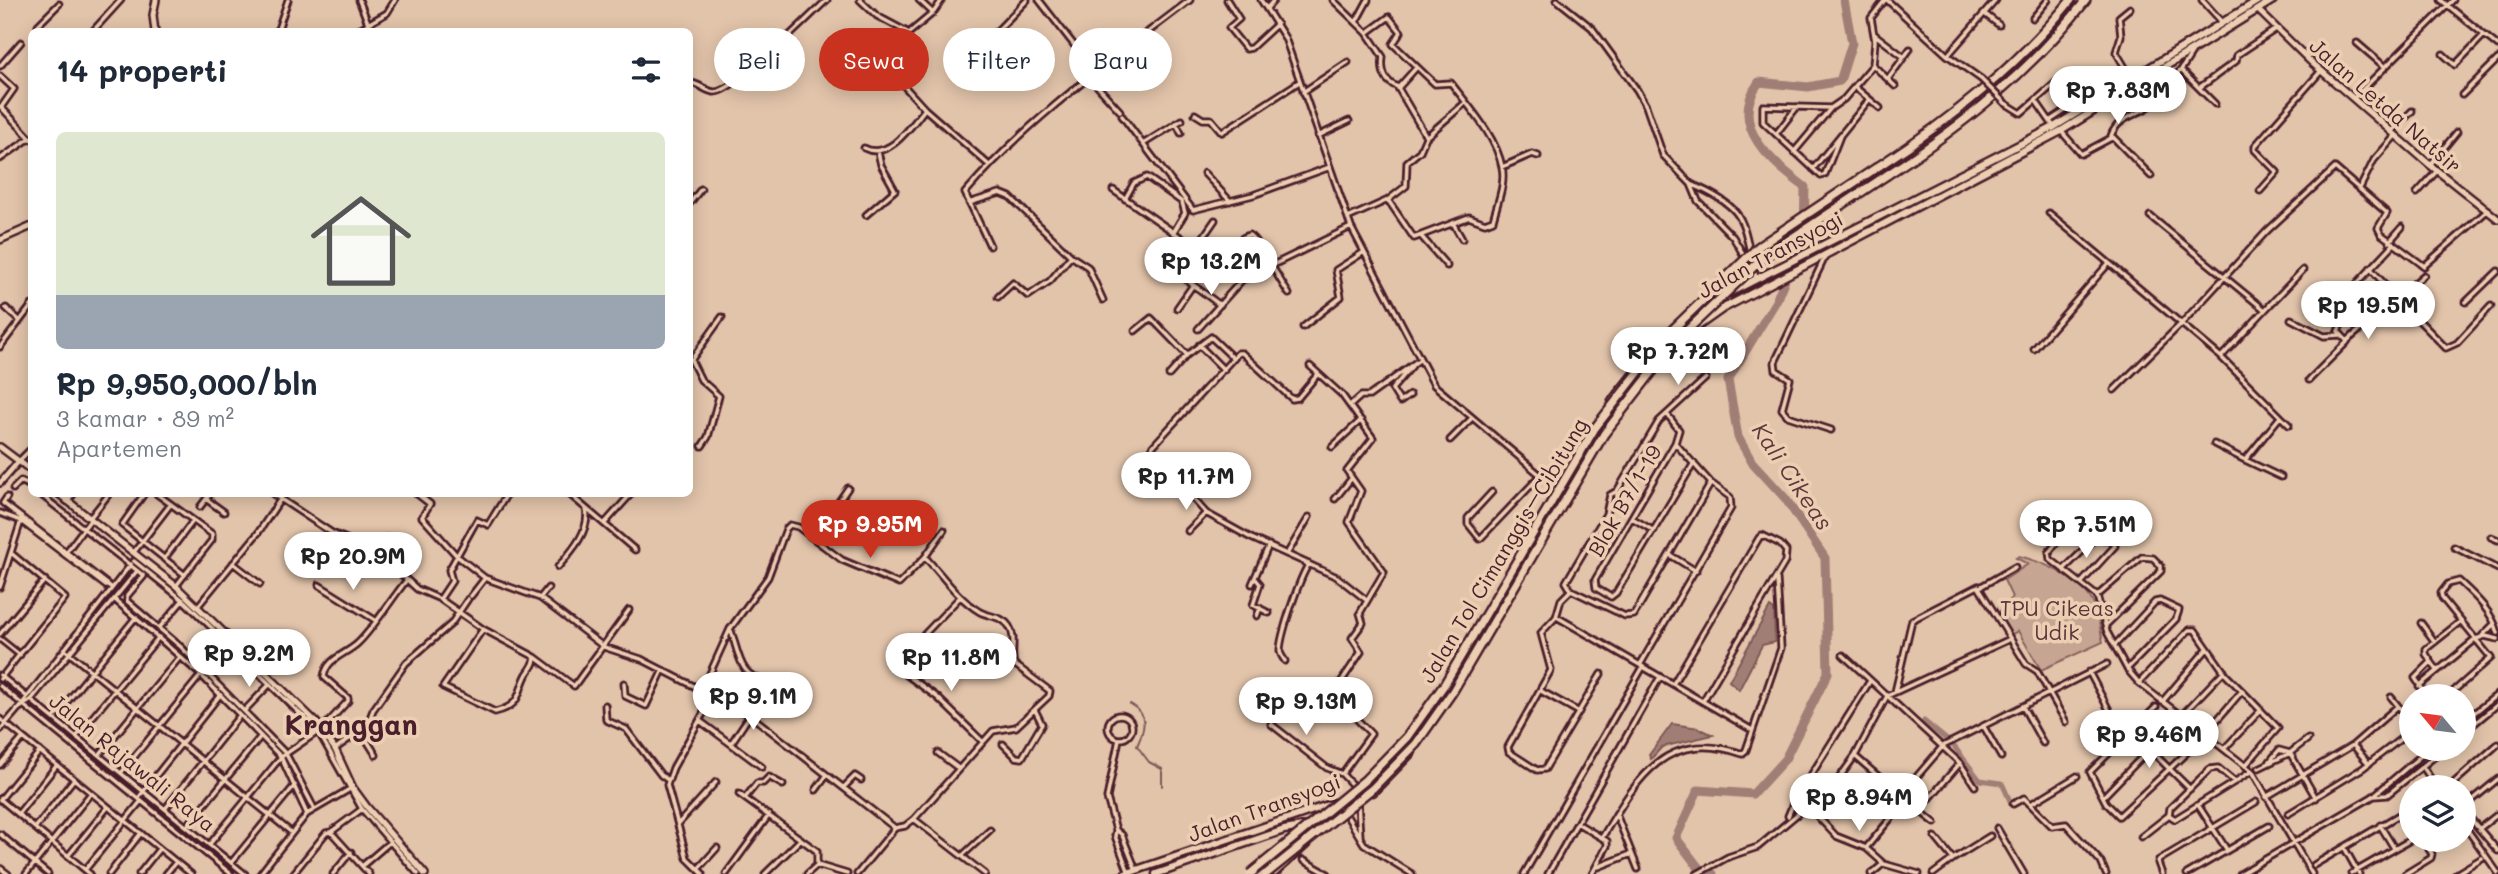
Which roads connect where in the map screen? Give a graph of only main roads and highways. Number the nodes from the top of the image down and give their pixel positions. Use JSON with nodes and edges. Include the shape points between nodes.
{"nodes":[{"id":1,"x":156,"y":0,"type":"edge"},
{"id":2,"x":2071,"y":0,"type":"edge"},
{"id":3,"x":2086,"y":0,"type":"edge"},
{"id":4,"x":2273,"y":0,"type":"edge"},
{"id":5,"x":2255,"y":4,"type":"edge"},
{"id":6,"x":155,"y":28,"type":"edge"},
{"id":7,"x":2117,"y":94,"type":"junction"},
{"id":8,"x":2056,"y":126,"type":"junction"},
{"id":9,"x":2498,"y":219,"type":"edge"},
{"id":10,"x":28,"y":228,"type":"edge"},
{"id":11,"x":0,"y":240,"type":"edge"},
{"id":12,"x":0,"y":447,"type":"edge"},
{"id":13,"x":28,"y":468,"type":"edge"},
{"id":14,"x":64,"y":497,"type":"edge"},
{"id":15,"x":1525,"y":546,"type":"junction"},
{"id":16,"x":1536,"y":552,"type":"junction"},
{"id":17,"x":1514,"y":562,"type":"junction"},
{"id":18,"x":1527,"y":568,"type":"junction"},
{"id":19,"x":422,"y":873,"type":"edge"},
{"id":20,"x":1130,"y":873,"type":"edge"},
{"id":21,"x":1156,"y":874,"type":"edge"},
{"id":22,"x":1250,"y":874,"type":"edge"},
{"id":23,"x":1266,"y":874,"type":"edge"}],
"edges":[{"from":1,"to":6,"type":"main road"},
{"from":2,"to":22,"type":"highway","name":"Jalan Tol Cimanggis–Cibitung","bridge":true,"via":[[1997,79],[1926,136],[1758,247],[1669,333],[1595,428],[1444,685],[1407,737],[1365,780]]},
{"from":3,"to":23,"type":"highway","name":"Jalan Tol Cimanggis–Cibitung","bridge":true,"via":[[2005,87],[1932,145],[1765,256],[1677,341],[1604,435],[1429,727],[1373,789]]},
{"from":4,"to":5,"type":"highway","name":"Jalan Transyogi"},
{"from":5,"to":7,"type":"highway","name":"Jalan Transyogi","via":[[2193,50]]},
{"from":5,"to":7,"type":"highway","name":"Jalan Transyogi","via":[[2132,79]]},
{"from":5,"to":9,"type":"main road","name":"Jalan Letda Natsir","via":[[2321,71]]},
{"from":7,"to":8,"type":"highway","name":"Jalan Transyogi"},
{"from":7,"to":8,"type":"highway","name":"Jalan Transyogi"},
{"from":8,"to":15,"type":"highway","name":"Jalan Transyogi","via":[[1759,276],[1690,317],[1637,366]]},
{"from":8,"to":16,"type":"highway","name":"Jalan Transyogi","via":[[1825,257],[1713,314],[1653,363]]},
{"from":10,"to":11,"type":"main road"},
{"from":12,"to":13,"type":"main road"},
{"from":14,"to":19,"type":"main road","via":[[134,559],[176,586],[320,730],[335,749],[351,789]]},
{"from":15,"to":16,"type":"highway","via":[[1526,551]]},
{"from":15,"to":17,"type":"highway","name":"Jalan Transyogi"},
{"from":16,"to":18,"type":"highway","name":"Jalan Transyogi"},
{"from":17,"to":18,"type":"highway"},
{"from":17,"to":20,"type":"highway","name":"Jalan Transyogi","via":[[1408,741],[1358,791]]},
{"from":18,"to":21,"type":"highway","name":"Jalan Transyogi","via":[[1416,747],[1381,786],[1308,826]]}]}
